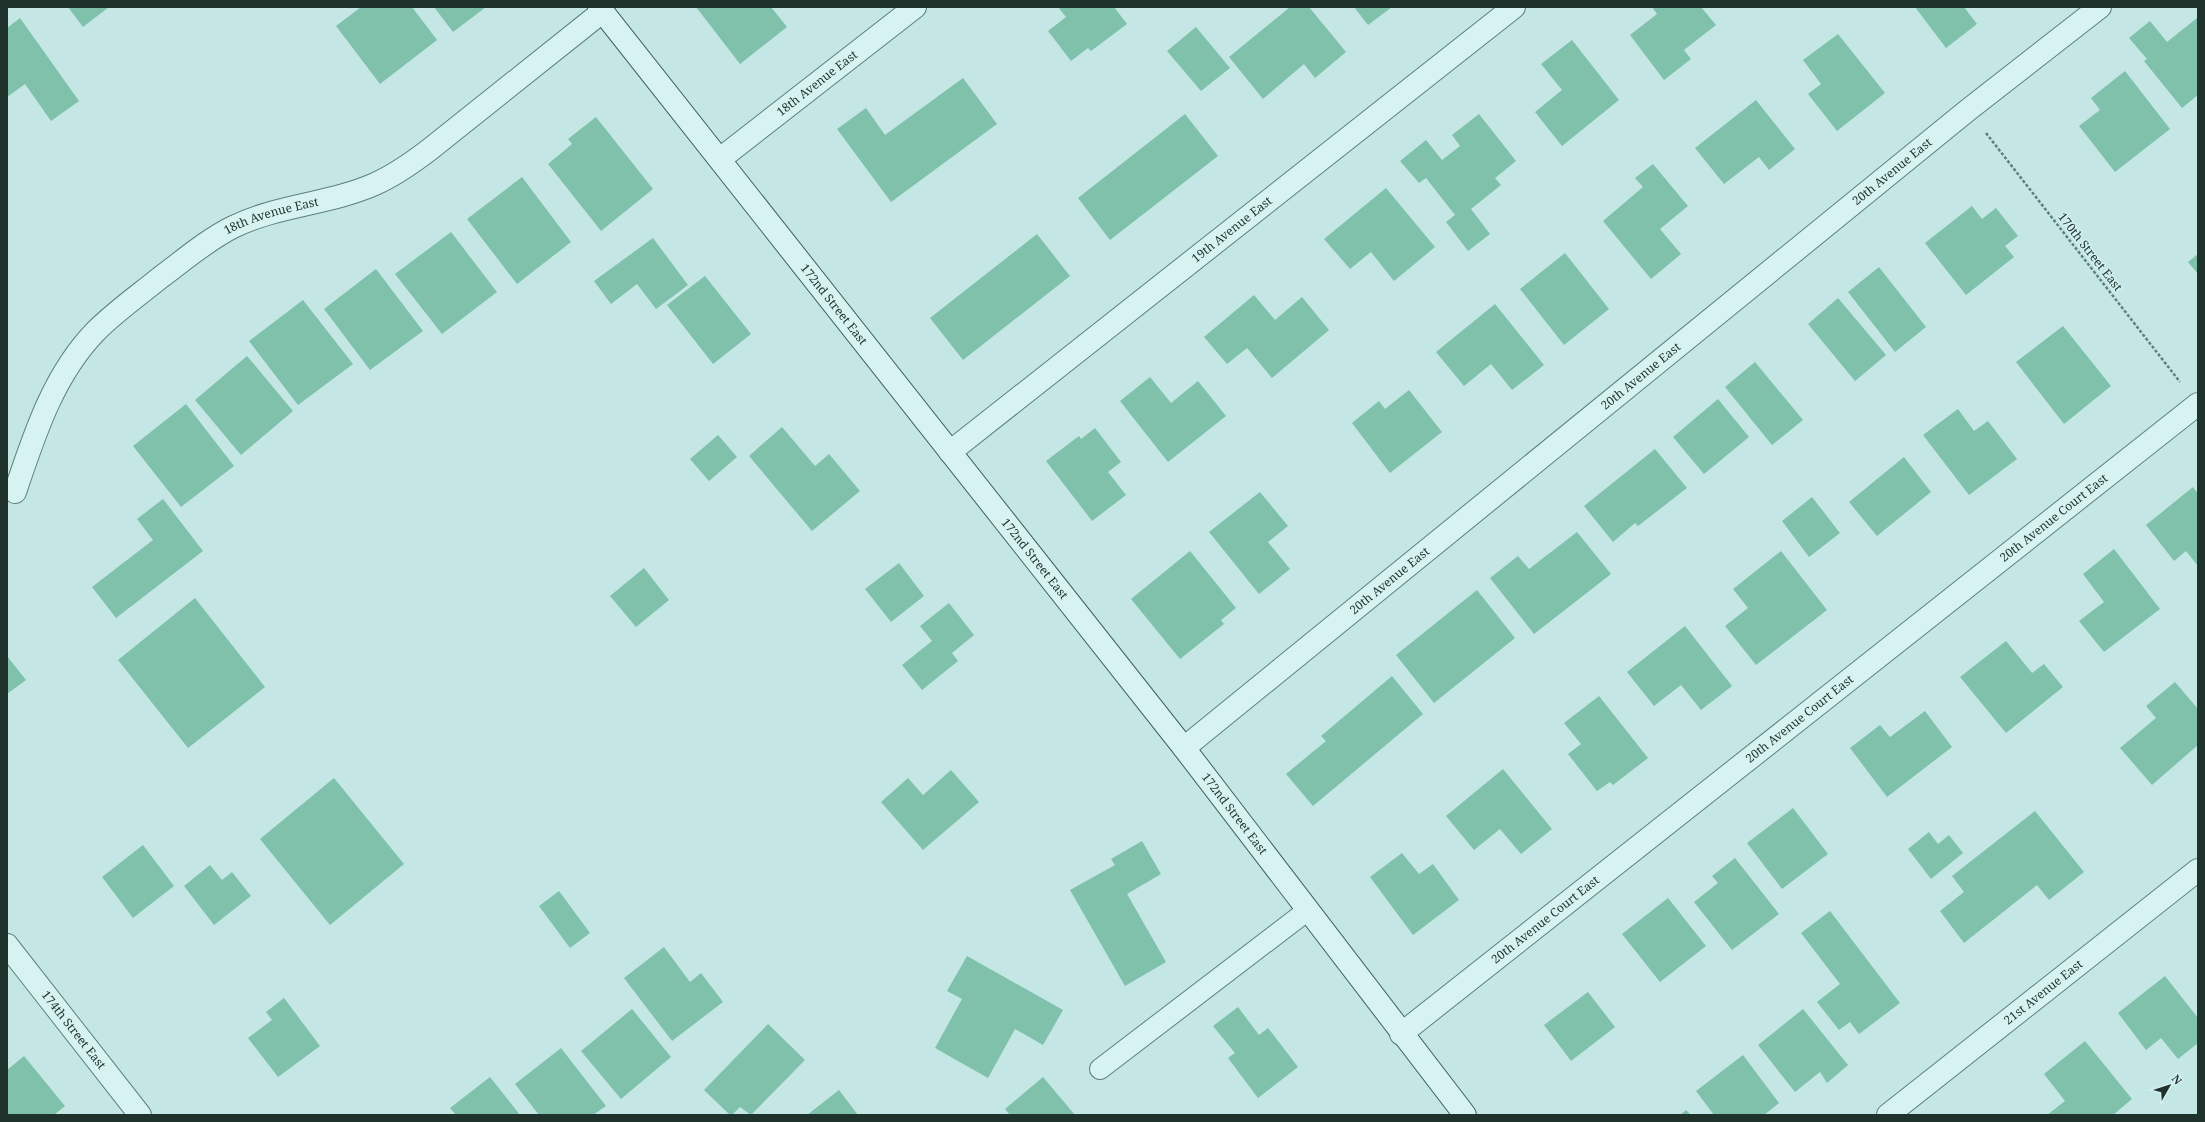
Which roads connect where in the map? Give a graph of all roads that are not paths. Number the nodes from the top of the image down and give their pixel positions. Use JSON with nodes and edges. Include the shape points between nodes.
{"nodes":[{"id":1,"x":915,"y":7,"type":"edge"},
{"id":2,"x":1514,"y":7,"type":"edge"},
{"id":3,"x":2100,"y":7,"type":"edge"},
{"id":4,"x":600,"y":9,"type":"edge"},
{"id":5,"x":720,"y":159,"type":"junction"},
{"id":6,"x":2198,"y":404,"type":"edge"},
{"id":7,"x":950,"y":452,"type":"junction"},
{"id":8,"x":15,"y":492,"type":"dead end"},
{"id":9,"x":1184,"y":748,"type":"junction"},
{"id":10,"x":2198,"y":870,"type":"edge"},
{"id":11,"x":1308,"y":910,"type":"junction"},
{"id":12,"x":7,"y":945,"type":"edge"},
{"id":13,"x":1401,"y":1034,"type":"junction"},
{"id":14,"x":1100,"y":1069,"type":"dead end"},
{"id":15,"x":140,"y":1115,"type":"edge"},
{"id":16,"x":1465,"y":1115,"type":"edge"},
{"id":17,"x":1888,"y":1115,"type":"edge"}],
"edges":[{"from":1,"to":5,"type":"street","name":"18th Avenue East"},
{"from":2,"to":7,"type":"street","name":"19th Avenue East"},
{"from":3,"to":9,"type":"street","name":"20th Avenue East","via":[[1968,110]]},
{"from":4,"to":5,"type":"street","name":"172nd Street East"},
{"from":4,"to":8,"type":"street","name":"18th Avenue East","via":[[402,170],[374,184],[233,227],[197,250],[119,311],[95,332],[71,362],[37,426]]},
{"from":5,"to":7,"type":"street","name":"172nd Street East"},
{"from":6,"to":13,"type":"street","name":"20th Avenue Court East"},
{"from":7,"to":9,"type":"street","name":"172nd Street East"},
{"from":9,"to":11,"type":"street","name":"172nd Street East"},
{"from":10,"to":17,"type":"street","name":"21st Avenue East"},
{"from":11,"to":13,"type":"street","name":"172nd Street East"},
{"from":11,"to":14,"type":"lane"},
{"from":12,"to":15,"type":"street","name":"174th Street East"},
{"from":13,"to":16,"type":"street","name":"172nd Street East"}]}
